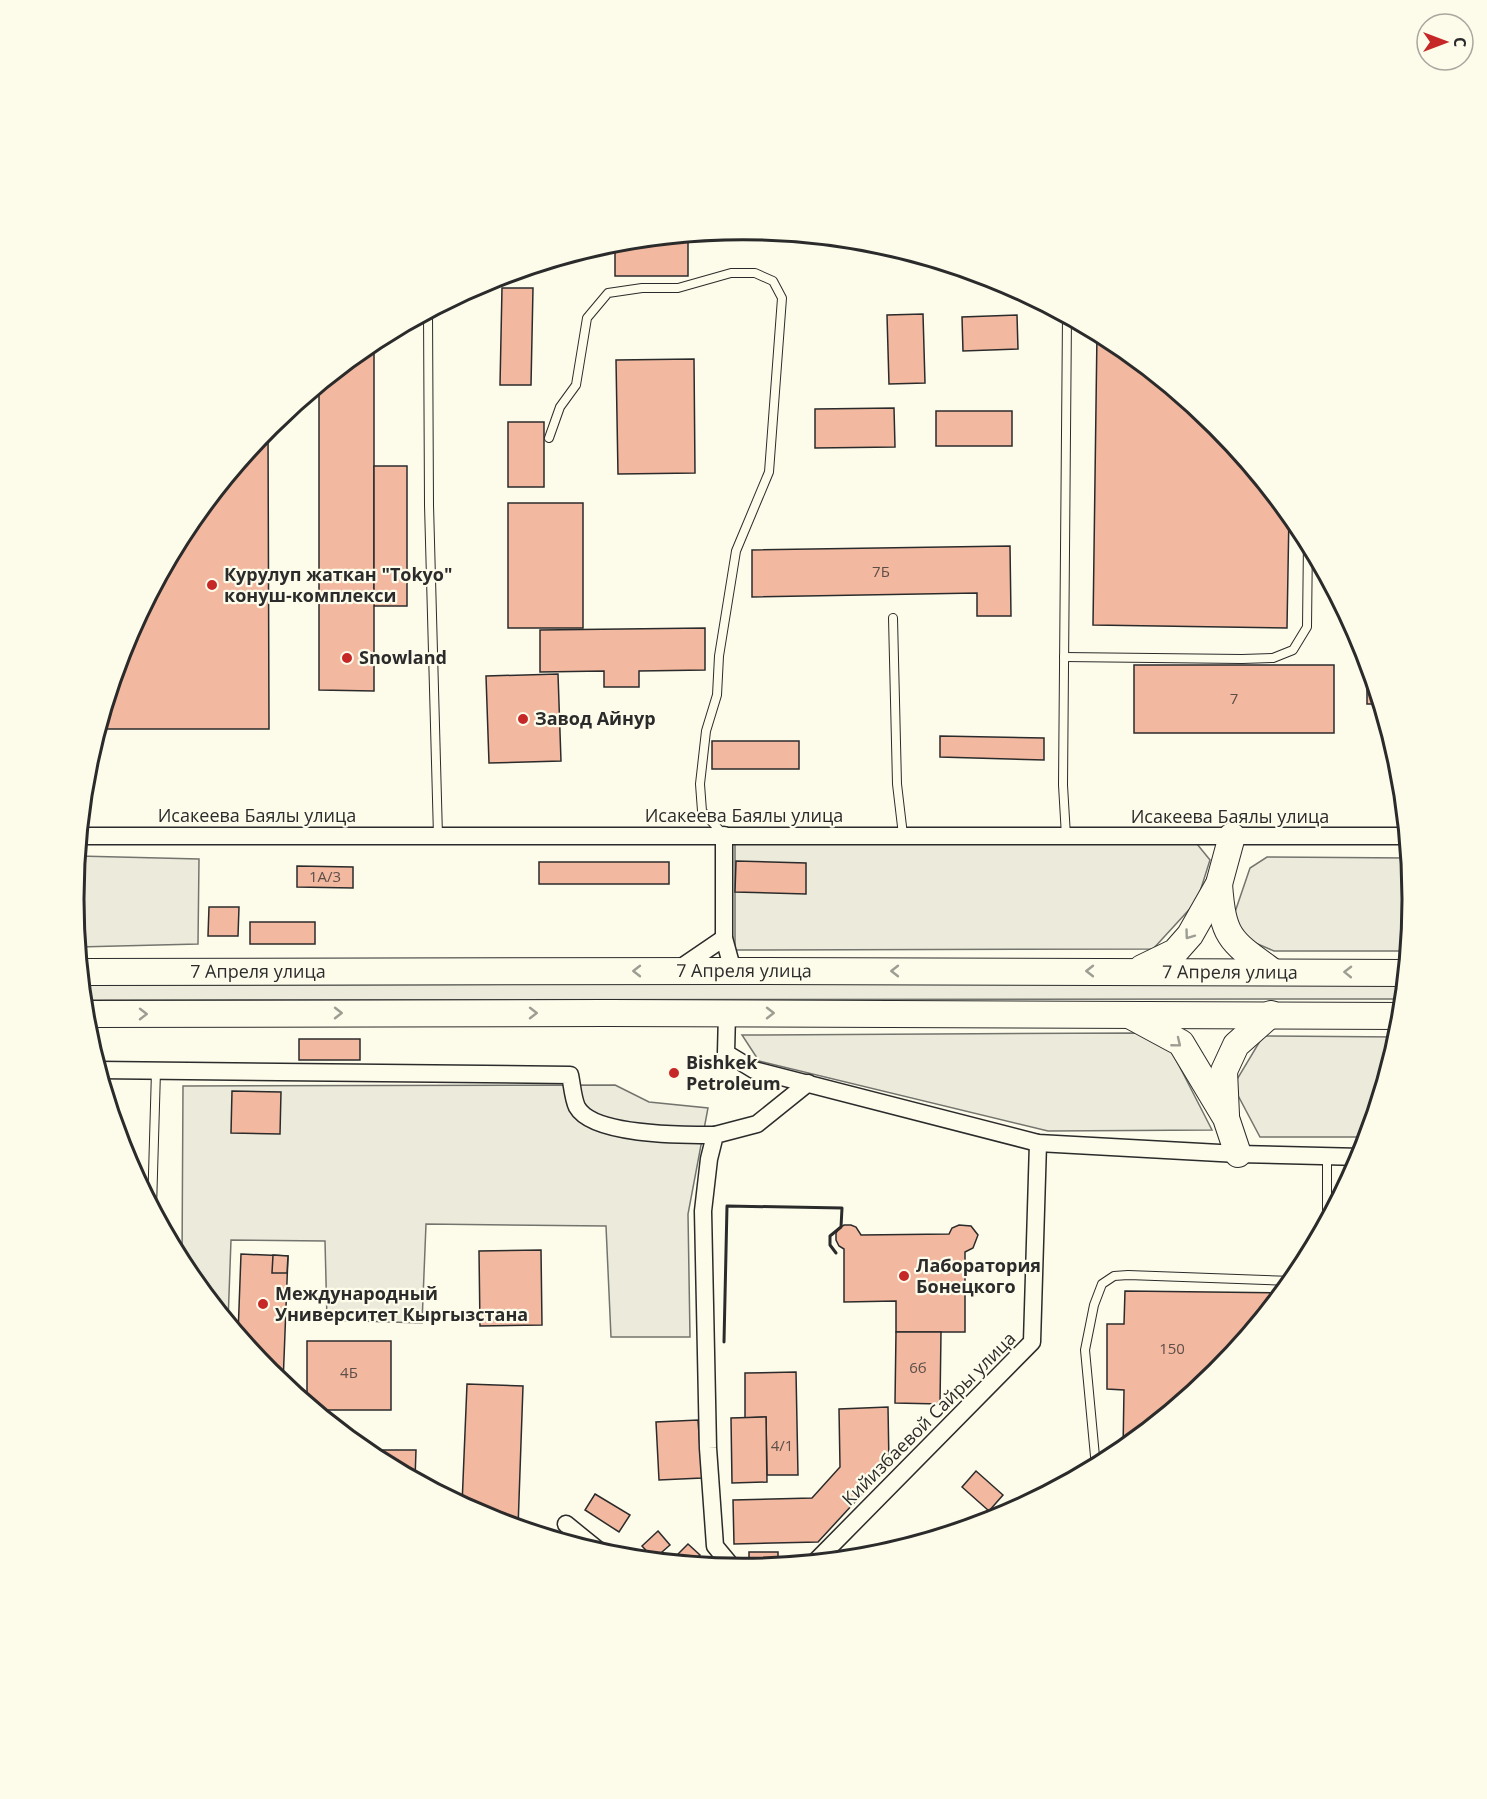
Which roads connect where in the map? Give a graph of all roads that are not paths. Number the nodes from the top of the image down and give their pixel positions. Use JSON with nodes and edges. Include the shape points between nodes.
{"nodes":[{"id":1,"x":428,"y":321,"type":"edge"},
{"id":2,"x":1066,"y":324,"type":"edge"},
{"id":3,"x":549,"y":438,"type":"dead end"},
{"id":4,"x":1308,"y":558,"type":"edge"},
{"id":5,"x":893,"y":618,"type":"dead end"},
{"id":6,"x":1064,"y":657,"type":"junction"},
{"id":7,"x":724,"y":835,"type":"junction"},
{"id":8,"x":903,"y":835,"type":"junction"},
{"id":9,"x":87,"y":836,"type":"edge"},
{"id":10,"x":438,"y":836,"type":"junction"},
{"id":11,"x":1066,"y":836,"type":"junction"},
{"id":12,"x":1232,"y":836,"type":"junction"},
{"id":13,"x":1400,"y":836,"type":"edge"},
{"id":14,"x":1219,"y":884,"type":"junction"},
{"id":15,"x":724,"y":938,"type":"junction"},
{"id":16,"x":733,"y":970,"type":"junction"},
{"id":17,"x":675,"y":971,"type":"junction"},
{"id":18,"x":1136,"y":971,"type":"junction"},
{"id":19,"x":1272,"y":971,"type":"junction"},
{"id":20,"x":88,"y":972,"type":"edge"},
{"id":21,"x":1399,"y":973,"type":"edge"},
{"id":22,"x":727,"y":1013,"type":"junction"},
{"id":23,"x":95,"y":1014,"type":"edge"},
{"id":24,"x":1126,"y":1014,"type":"junction"},
{"id":25,"x":1271,"y":1014,"type":"junction"},
{"id":26,"x":1392,"y":1016,"type":"edge"},
{"id":27,"x":106,"y":1070,"type":"edge"},
{"id":28,"x":156,"y":1071,"type":"junction"},
{"id":29,"x":808,"y":1083,"type":"junction"},
{"id":30,"x":1226,"y":1118,"type":"junction"},
{"id":31,"x":715,"y":1135,"type":"junction"},
{"id":32,"x":1038,"y":1143,"type":"junction"},
{"id":33,"x":1238,"y":1154,"type":"junction"},
{"id":34,"x":1327,"y":1157,"type":"junction"},
{"id":35,"x":1351,"y":1157,"type":"edge"},
{"id":36,"x":152,"y":1192,"type":"edge"},
{"id":37,"x":1328,"y":1205,"type":"edge"},
{"id":38,"x":1282,"y":1281,"type":"edge"},
{"id":39,"x":1095,"y":1457,"type":"edge"},
{"id":40,"x":566,"y":1524,"type":"dead end"},
{"id":41,"x":585,"y":1540,"type":"edge"},
{"id":42,"x":823,"y":1554,"type":"edge"},
{"id":43,"x":725,"y":1559,"type":"edge"}],
"edges":[{"from":1,"to":10,"type":"lane"},
{"from":2,"to":6,"type":"lane"},
{"from":3,"to":7,"type":"lane","via":[[560,407],[576,385],[587,318],[608,293],[678,288],[731,273],[755,273],[773,281],[782,298],[769,472],[736,551],[719,656],[717,695],[706,731],[700,784],[702,811]]},
{"from":4,"to":6,"type":"lane","via":[[1307,627],[1293,650],[1273,658],[1252,659]]},
{"from":5,"to":8,"type":"lane","via":[[897,784]]},
{"from":6,"to":11,"type":"lane"},
{"from":7,"to":8,"type":"street","name":"Исакеева Баялы улица"},
{"from":7,"to":10,"type":"street","name":"Исакеева Баялы улица"},
{"from":7,"to":15,"type":"street"},
{"from":8,"to":11,"type":"street","name":"Исакеева Баялы улица"},
{"from":9,"to":10,"type":"street","name":"Исакеева Баялы улица"},
{"from":11,"to":12,"type":"street","name":"Исакеева Баялы улица"},
{"from":12,"to":13,"type":"street","name":"Исакеева Баялы улица"},
{"from":12,"to":14,"type":"main road"},
{"from":14,"to":18,"type":"main road","one_way":true,"via":[[1190,935],[1175,952]]},
{"from":14,"to":19,"type":"main road","via":[[1227,932],[1241,949]]},
{"from":15,"to":16,"type":"street"},
{"from":15,"to":17,"type":"street"},
{"from":16,"to":17,"type":"main road","name":"7 Апреля улица"},
{"from":18,"to":16,"type":"main road","name":"7 Апреля улица","one_way":true},
{"from":17,"to":20,"type":"main road","name":"7 Апреля улица","one_way":true},
{"from":18,"to":19,"type":"main road","name":"7 Апреля улица"},
{"from":21,"to":19,"type":"main road","name":"7 Апреля улица","one_way":true},
{"from":23,"to":22,"type":"main road","one_way":true},
{"from":22,"to":24,"type":"main road","one_way":true},
{"from":22,"to":29,"type":"street","via":[[726,1053],[754,1070]]},
{"from":24,"to":25,"type":"main road"},
{"from":24,"to":30,"type":"main road","one_way":true,"via":[[1180,1043]]},
{"from":25,"to":26,"type":"main road"},
{"from":25,"to":30,"type":"main road","via":[[1236,1045],[1224,1071]]},
{"from":27,"to":28,"type":"street"},
{"from":28,"to":31,"type":"street","via":[[570,1075],[578,1107],[594,1121],[634,1132]]},
{"from":28,"to":36,"type":"lane"},
{"from":29,"to":31,"type":"street","via":[[757,1124]]},
{"from":29,"to":32,"type":"street"},
{"from":30,"to":33,"type":"main road"},
{"from":31,"to":43,"type":"street","via":[[703,1211],[708,1448],[714,1546]]},
{"from":32,"to":33,"type":"street"},
{"from":32,"to":42,"type":"street","name":"Кийизбаевой Сайры улица","via":[[1032,1342]]},
{"from":33,"to":34,"type":"street"},
{"from":34,"to":35,"type":"street"},
{"from":34,"to":37,"type":"lane"},
{"from":38,"to":39,"type":"lane","via":[[1128,1275],[1114,1276],[1102,1284],[1085,1350]]},
{"from":40,"to":41,"type":"street"}]}
